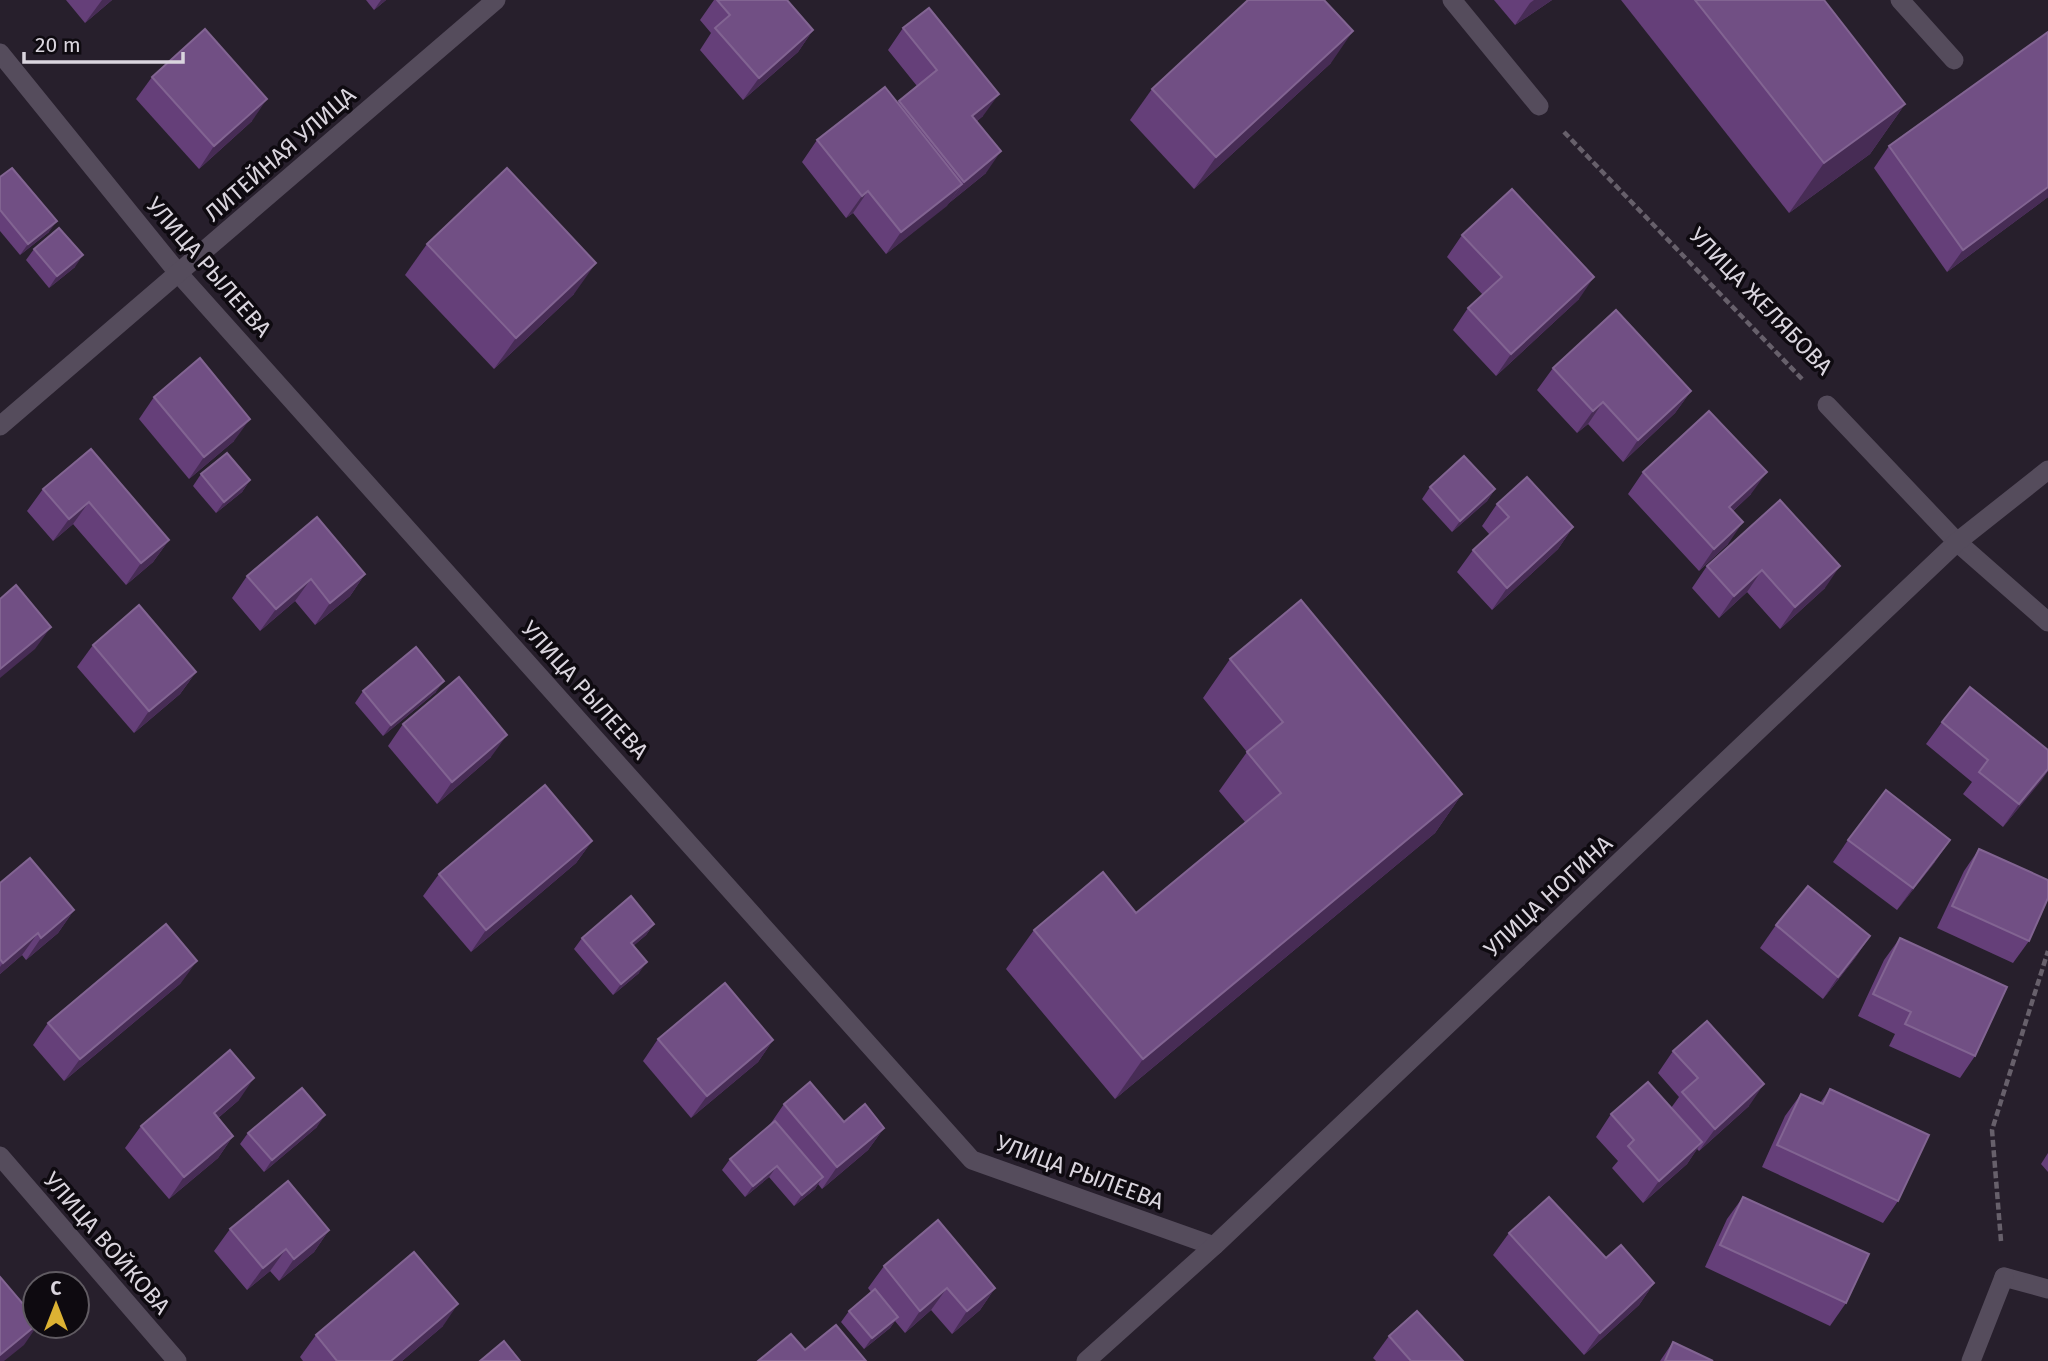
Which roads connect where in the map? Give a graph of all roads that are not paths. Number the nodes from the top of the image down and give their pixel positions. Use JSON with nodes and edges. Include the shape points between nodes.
{"nodes":[{"id":1,"x":496,"y":0,"type":"edge"},
{"id":2,"x":1452,"y":0,"type":"edge"},
{"id":3,"x":1900,"y":0,"type":"edge"},
{"id":4,"x":0,"y":53,"type":"edge"},
{"id":5,"x":1954,"y":60,"type":"dead end"},
{"id":6,"x":1539,"y":106,"type":"road end"},
{"id":7,"x":179,"y":274,"type":"junction"},
{"id":8,"x":1827,"y":405,"type":"road end"},
{"id":9,"x":0,"y":426,"type":"edge"},
{"id":10,"x":2048,"y":470,"type":"edge"},
{"id":11,"x":1957,"y":542,"type":"junction"},
{"id":12,"x":2048,"y":622,"type":"edge"},
{"id":13,"x":0,"y":1156,"type":"edge"},
{"id":14,"x":1214,"y":1246,"type":"junction"},
{"id":15,"x":2048,"y":1289,"type":"edge"},
{"id":16,"x":177,"y":1361,"type":"edge"},
{"id":17,"x":1086,"y":1361,"type":"edge"},
{"id":18,"x":1971,"y":1361,"type":"edge"}],
"edges":[{"from":1,"to":7,"type":"street","name":"ЛИТЕЙНАЯ УЛИЦА"},
{"from":2,"to":6,"type":"street"},
{"from":3,"to":5,"type":"street"},
{"from":4,"to":7,"type":"street","name":"УЛИЦА РЫЛЕЕВА"},
{"from":7,"to":9,"type":"street","name":"ЛИТЕЙНАЯ УЛИЦА"},
{"from":7,"to":14,"type":"street","name":"УЛИЦА РЫЛЕЕВА","via":[[972,1160]]},
{"from":8,"to":11,"type":"street","name":"УЛИЦА ЖЕЛЯБОВА"},
{"from":10,"to":11,"type":"street","name":"УЛИЦА НОГИНА"},
{"from":11,"to":12,"type":"street","name":"УЛИЦА ЖЕЛЯБОВА"},
{"from":11,"to":14,"type":"street","name":"УЛИЦА НОГИНА"},
{"from":13,"to":16,"type":"street","name":"УЛИЦА ВОЙКОВА"},
{"from":14,"to":17,"type":"street","name":"УЛИЦА НОГИНА"},
{"from":15,"to":18,"type":"street","via":[[2004,1277]]}]}
